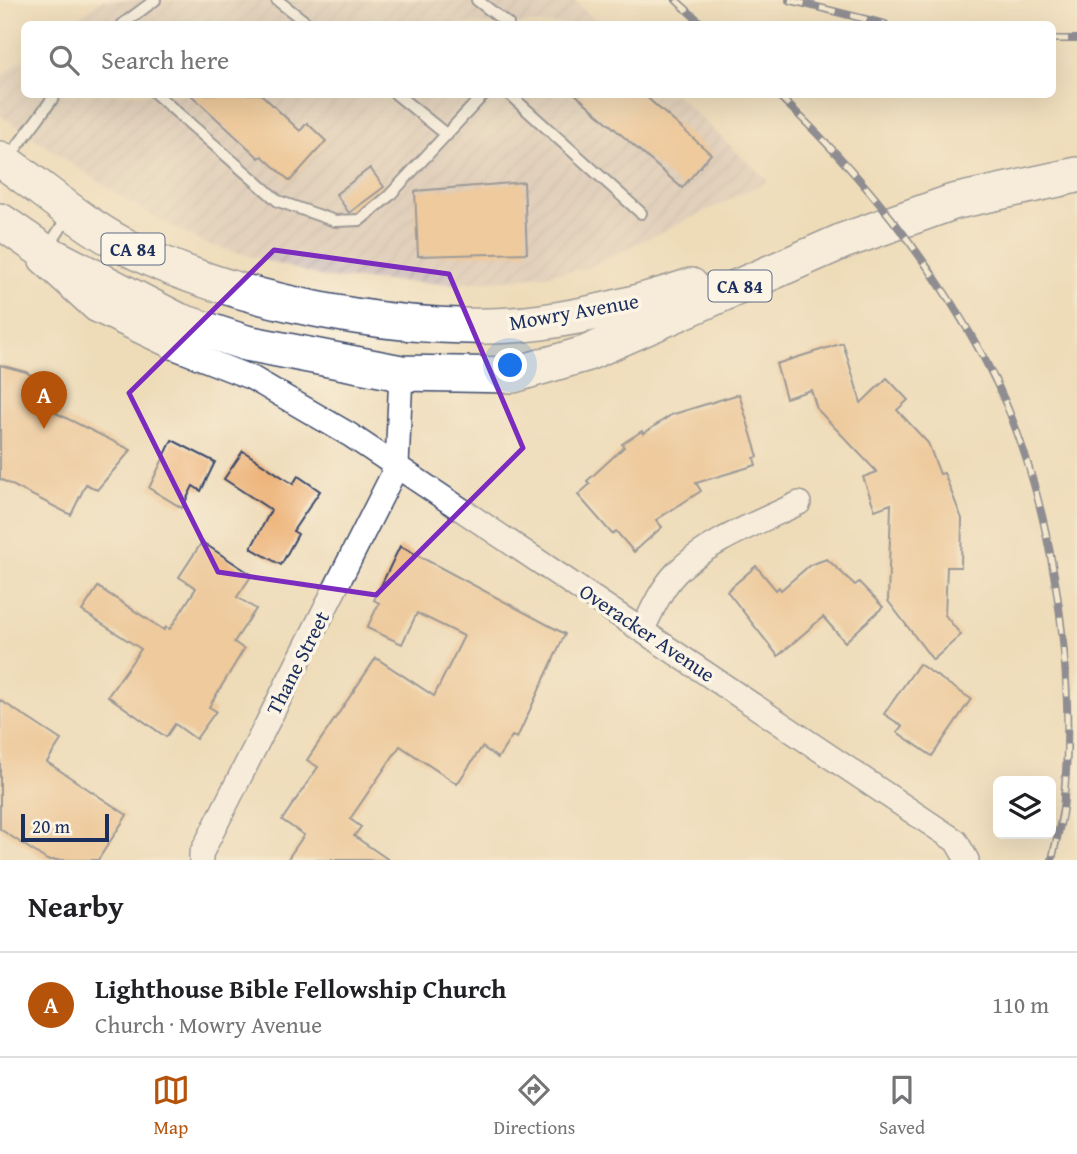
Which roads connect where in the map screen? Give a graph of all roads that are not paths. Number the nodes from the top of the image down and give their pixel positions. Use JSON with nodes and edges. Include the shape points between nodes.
{"nodes":[{"id":1,"x":155,"y":0,"type":"edge"},
{"id":2,"x":277,"y":0,"type":"edge"},
{"id":3,"x":477,"y":0,"type":"edge"},
{"id":4,"x":127,"y":21,"type":"edge"},
{"id":5,"x":304,"y":21,"type":"edge"},
{"id":6,"x":504,"y":21,"type":"edge"},
{"id":7,"x":53,"y":98,"type":"edge"},
{"id":8,"x":161,"y":98,"type":"edge"},
{"id":9,"x":401,"y":98,"type":"edge"},
{"id":10,"x":480,"y":98,"type":"edge"},
{"id":11,"x":513,"y":98,"type":"edge"},
{"id":12,"x":447,"y":135,"type":"junction"},
{"id":13,"x":1077,"y":154,"type":"edge"},
{"id":14,"x":2,"y":163,"type":"edge"},
{"id":15,"x":1077,"y":175,"type":"edge"},
{"id":16,"x":73,"y":210,"type":"junction"},
{"id":17,"x":640,"y":213,"type":"dead end"},
{"id":18,"x":24,"y":238,"type":"edge"},
{"id":19,"x":650,"y":299,"type":"junction"},
{"id":20,"x":278,"y":301,"type":"junction"},
{"id":21,"x":401,"y":373,"type":"junction"},
{"id":22,"x":397,"y":466,"type":"junction"},
{"id":23,"x":799,"y":503,"type":"dead end"},
{"id":24,"x":643,"y":629,"type":"junction"},
{"id":25,"x":201,"y":860,"type":"edge"},
{"id":26,"x":967,"y":860,"type":"edge"}],
"edges":[{"from":1,"to":4,"type":"lane"},
{"from":2,"to":5,"type":"lane"},
{"from":3,"to":6,"type":"lane"},
{"from":7,"to":14,"type":"lane"},
{"from":8,"to":12,"type":"lane","via":[[278,201],[335,220],[360,220]]},
{"from":9,"to":12,"type":"lane"},
{"from":10,"to":12,"type":"lane"},
{"from":11,"to":17,"type":"lane"},
{"from":13,"to":19,"type":"main road","name":"Mowry Avenue","number":"CA 84","via":[[940,187],[704,283]]},
{"from":14,"to":16,"type":"main road","name":"Mowry Avenue","number":"CA 84"},
{"from":15,"to":21,"type":"main road","name":"Mowry Avenue","number":"CA 84","via":[[954,202],[880,228],[585,354],[513,375]]},
{"from":16,"to":18,"type":"lane"},
{"from":16,"to":20,"type":"main road","name":"Mowry Avenue","number":"CA 84","via":[[121,244],[200,277]]},
{"from":18,"to":21,"type":"main road","name":"Mowry Avenue","number":"CA 84","via":[[179,321],[246,343]]},
{"from":18,"to":22,"type":"street","via":[[95,310],[252,378]]},
{"from":19,"to":20,"type":"main road","name":"Mowry Avenue","number":"CA 84","via":[[542,322],[491,326],[392,321]]},
{"from":19,"to":21,"type":"main road","via":[[549,337],[415,352],[401,360]]},
{"from":20,"to":21,"type":"main road","via":[[357,337]]},
{"from":21,"to":22,"type":"street"},
{"from":22,"to":24,"type":"street","name":"Overacker Avenue"},
{"from":22,"to":25,"type":"street","name":"Thane Street"},
{"from":23,"to":24,"type":"street","via":[[722,540],[676,572]]},
{"from":24,"to":26,"type":"street","name":"Overacker Avenue","via":[[956,841]]}]}
